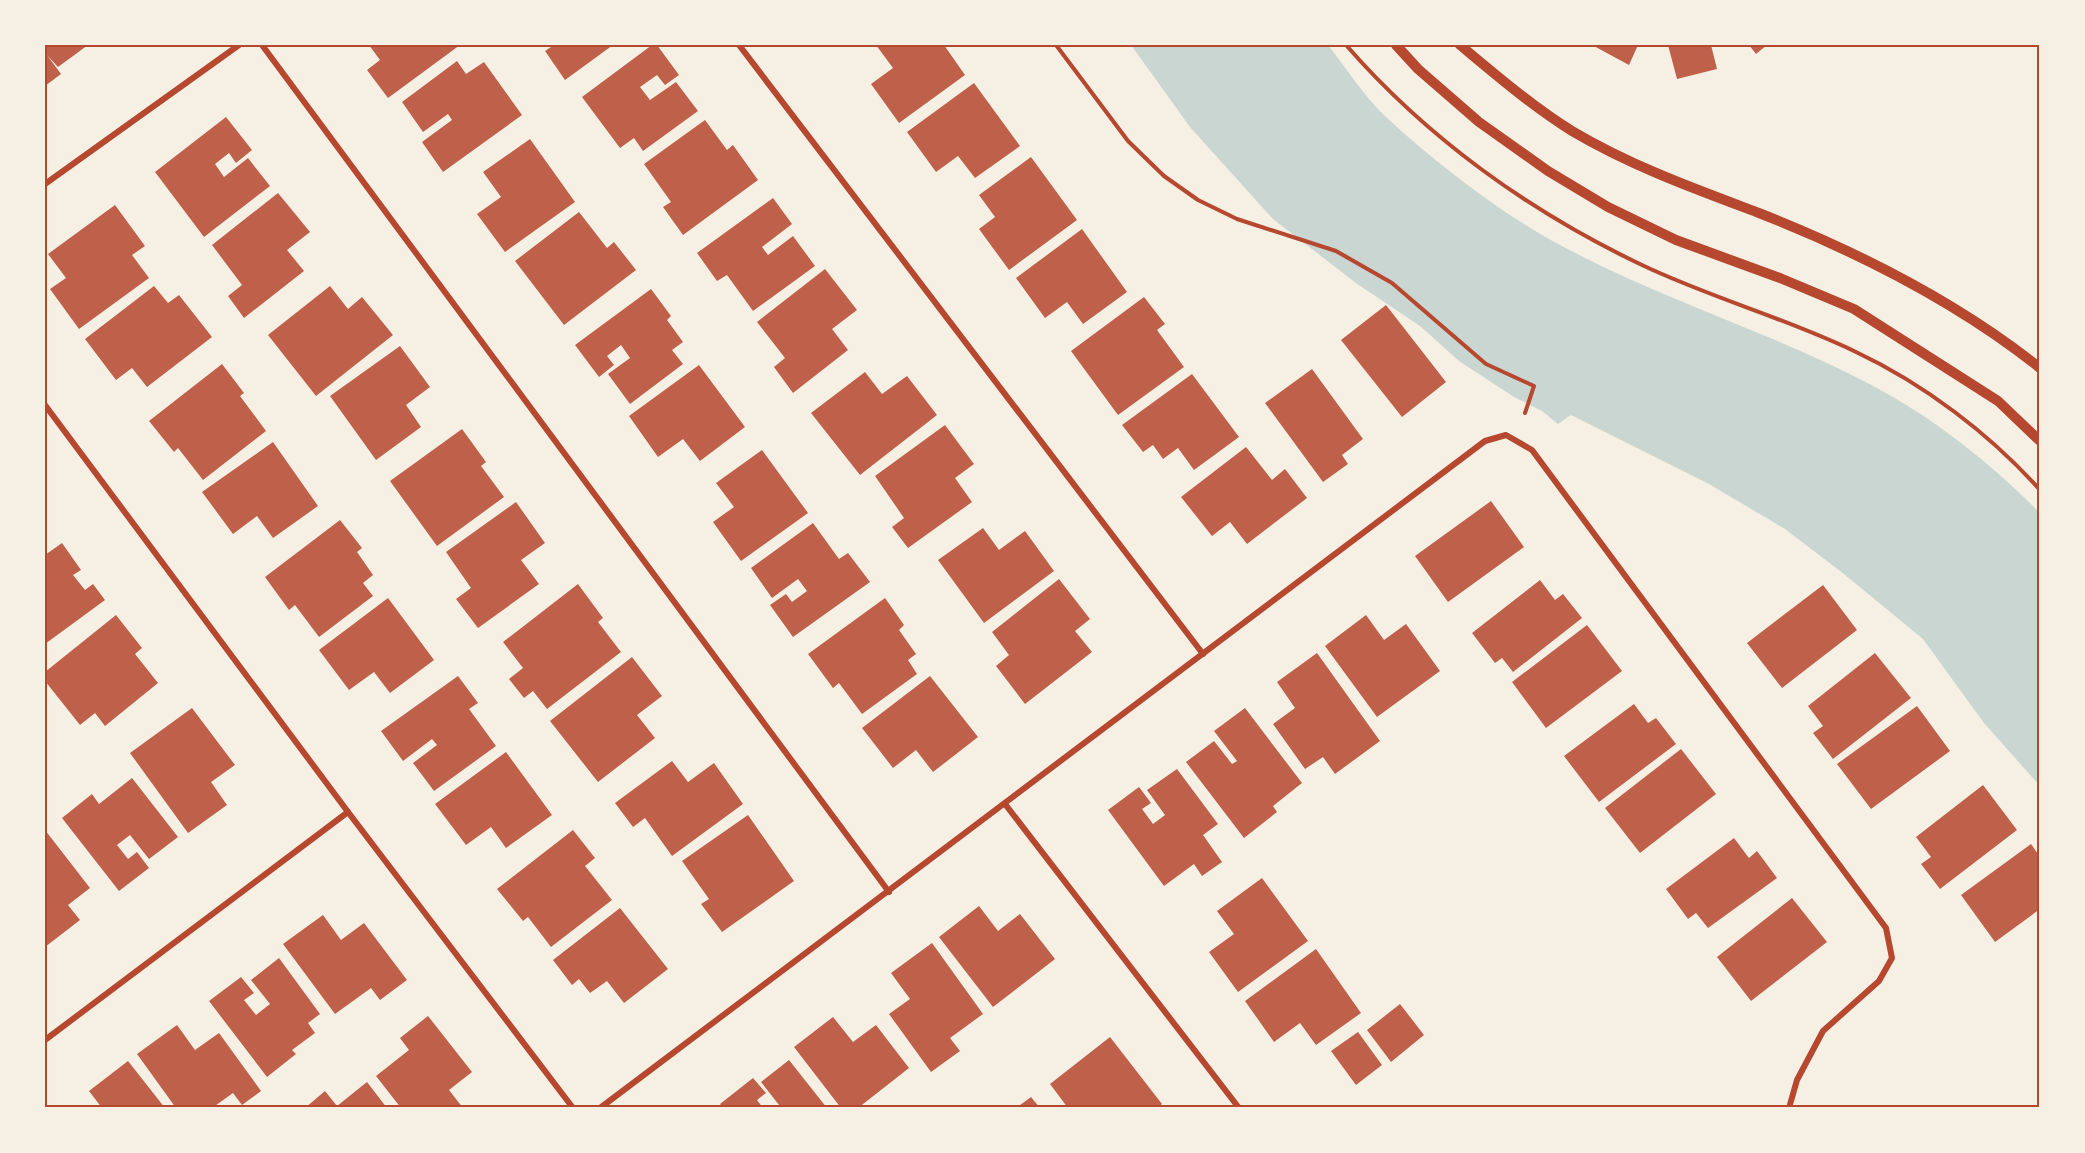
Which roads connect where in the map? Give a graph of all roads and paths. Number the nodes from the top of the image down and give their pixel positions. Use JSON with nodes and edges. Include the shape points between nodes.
{"nodes":[{"id":1,"x":238,"y":45,"type":"edge"},
{"id":2,"x":262,"y":45,"type":"edge"},
{"id":3,"x":739,"y":45,"type":"edge"},
{"id":4,"x":1056,"y":45,"type":"edge"},
{"id":5,"x":1346,"y":45,"type":"edge"},
{"id":6,"x":1396,"y":45,"type":"edge"},
{"id":7,"x":1460,"y":45,"type":"edge"},
{"id":8,"x":45,"y":184,"type":"edge"},
{"id":9,"x":2040,"y":368,"type":"edge"},
{"id":10,"x":45,"y":405,"type":"edge"},
{"id":11,"x":1525,"y":413,"type":"dead end"},
{"id":12,"x":2040,"y":441,"type":"edge"},
{"id":13,"x":2040,"y":490,"type":"edge"},
{"id":14,"x":1203,"y":654,"type":"junction"},
{"id":15,"x":1005,"y":804,"type":"junction"},
{"id":16,"x":348,"y":812,"type":"junction"},
{"id":17,"x":889,"y":891,"type":"junction"},
{"id":18,"x":45,"y":1040,"type":"edge"},
{"id":19,"x":573,"y":1108,"type":"edge"},
{"id":20,"x":600,"y":1108,"type":"edge"},
{"id":21,"x":1239,"y":1108,"type":"edge"},
{"id":22,"x":1788,"y":1108,"type":"edge"}],
"edges":[{"from":1,"to":8,"type":"street"},
{"from":2,"to":17,"type":"street"},
{"from":3,"to":14,"type":"street"},
{"from":4,"to":11,"type":"path","via":[[1128,141],[1164,176],[1198,200],[1237,219],[1336,251],[1392,284],[1486,364],[1534,386]]},
{"from":5,"to":13,"type":"path","via":[[1383,87],[1432,132],[1493,178],[1569,227],[1643,266],[1857,352],[1956,413]]},
{"from":6,"to":12,"type":"street","via":[[1479,122],[1548,171],[1608,207],[1676,240],[1854,309],[1998,401]]},
{"from":7,"to":9,"type":"street","via":[[1511,88],[1572,131],[1693,189],[1859,255],[1936,297]]},
{"from":10,"to":16,"type":"street"},
{"from":14,"to":15,"type":"street"},
{"from":14,"to":22,"type":"street","via":[[1485,441],[1506,435],[1532,450],[1886,928],[1892,958],[1879,981],[1823,1031],[1797,1080]]},
{"from":15,"to":17,"type":"street"},
{"from":15,"to":21,"type":"street"},
{"from":16,"to":18,"type":"street"},
{"from":16,"to":19,"type":"street"},
{"from":17,"to":20,"type":"street"}]}
